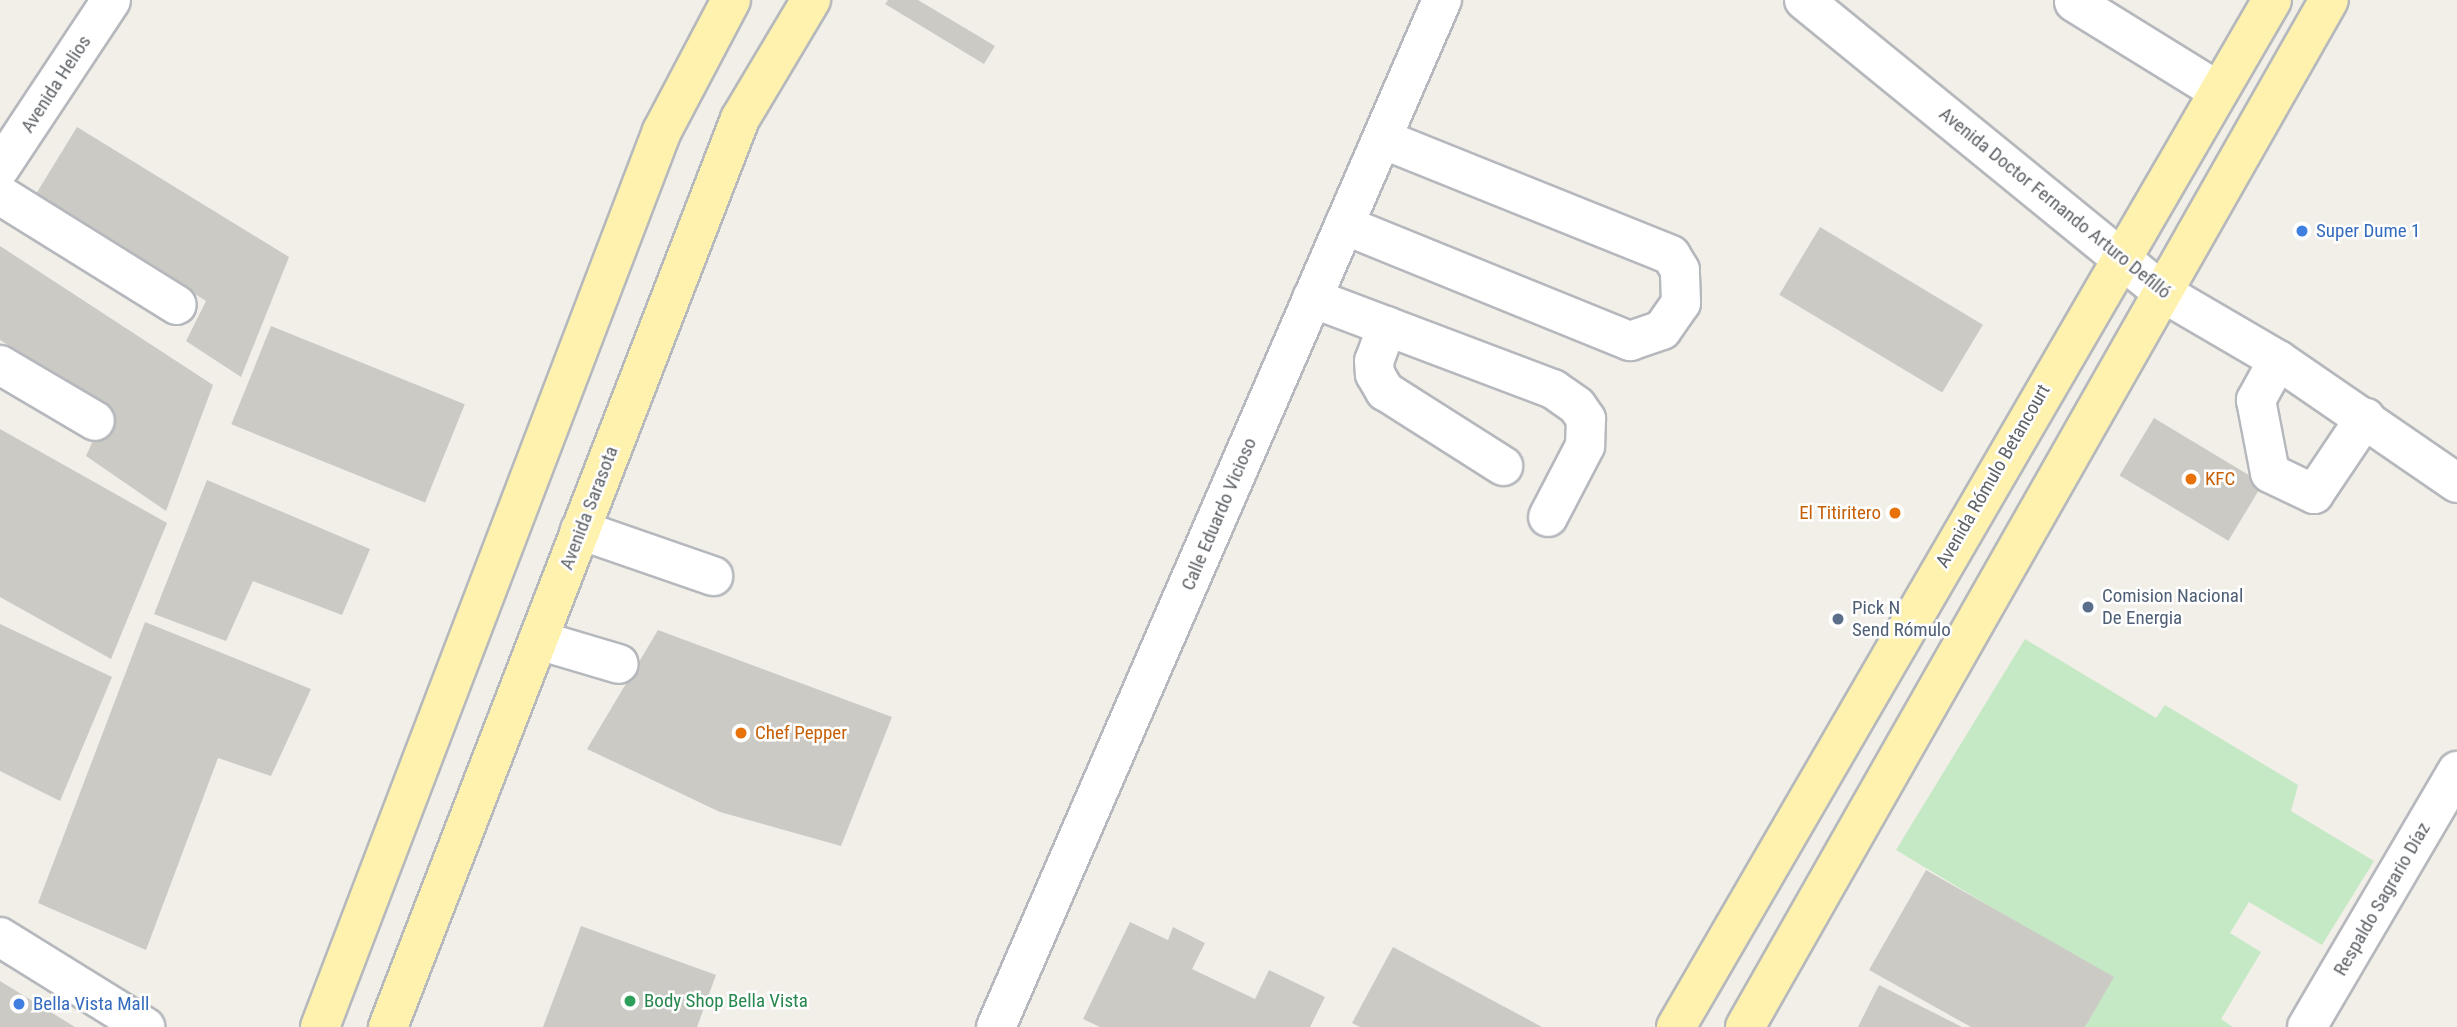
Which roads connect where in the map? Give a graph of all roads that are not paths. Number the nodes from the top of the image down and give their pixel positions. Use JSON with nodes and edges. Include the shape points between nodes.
{"nodes":[{"id":1,"x":111,"y":0,"type":"edge"},
{"id":2,"x":731,"y":0,"type":"edge"},
{"id":3,"x":811,"y":0,"type":"edge"},
{"id":4,"x":1442,"y":0,"type":"edge"},
{"id":5,"x":1804,"y":0,"type":"edge"},
{"id":6,"x":2272,"y":0,"type":"edge"},
{"id":7,"x":2329,"y":0,"type":"edge"},
{"id":8,"x":2074,"y":2,"type":"dead end"},
{"id":9,"x":2218,"y":91,"type":"junction"},
{"id":10,"x":1382,"y":139,"type":"junction"},
{"id":11,"x":0,"y":168,"type":"edge"},
{"id":12,"x":0,"y":195,"type":"edge"},
{"id":13,"x":1344,"y":225,"type":"junction"},
{"id":14,"x":2120,"y":256,"type":"junction"},
{"id":15,"x":2165,"y":293,"type":"junction"},
{"id":16,"x":1312,"y":299,"type":"junction"},
{"id":17,"x":177,"y":305,"type":"dead end"},
{"id":18,"x":1387,"y":327,"type":"junction"},
{"id":19,"x":2278,"y":360,"type":"junction"},
{"id":20,"x":0,"y":365,"type":"edge"},
{"id":21,"x":2365,"y":418,"type":"junction"},
{"id":22,"x":95,"y":421,"type":"dead end"},
{"id":23,"x":1503,"y":466,"type":"dead end"},
{"id":24,"x":2457,"y":483,"type":"edge"},
{"id":25,"x":1548,"y":517,"type":"dead end"},
{"id":26,"x":580,"y":530,"type":"junction"},
{"id":27,"x":713,"y":576,"type":"dead end"},
{"id":28,"x":538,"y":640,"type":"junction"},
{"id":29,"x":619,"y":664,"type":"dead end"},
{"id":30,"x":2457,"y":771,"type":"edge"},
{"id":31,"x":0,"y":937,"type":"edge"},
{"id":32,"x":145,"y":1027,"type":"edge"},
{"id":33,"x":320,"y":1027,"type":"edge"},
{"id":34,"x":388,"y":1027,"type":"edge"},
{"id":35,"x":996,"y":1027,"type":"edge"},
{"id":36,"x":1676,"y":1027,"type":"edge"},
{"id":37,"x":1745,"y":1027,"type":"edge"},
{"id":38,"x":2307,"y":1027,"type":"edge"}],
"edges":[{"from":1,"to":11,"type":"street","name":"Avenida Helios"},
{"from":2,"to":33,"type":"main road","via":[[662,131]]},
{"from":3,"to":26,"type":"main road","name":"Avenida Sarasota","via":[[740,119]]},
{"from":4,"to":10,"type":"street","name":"Calle Eduardo Vicioso"},
{"from":5,"to":14,"type":"street","name":"Avenida Doctor Fernando Arturo Defilló"},
{"from":6,"to":9,"type":"main road","name":"Avenida Rómulo Betancourt"},
{"from":7,"to":15,"type":"main road"},
{"from":8,"to":9,"type":"street"},
{"from":9,"to":14,"type":"main road","name":"Avenida Rómulo Betancourt"},
{"from":10,"to":13,"type":"street","name":"Calle Eduardo Vicioso"},
{"from":10,"to":13,"type":"street","via":[[1671,255],[1679,270],[1681,303],[1662,330],[1630,341]]},
{"from":12,"to":17,"type":"street"},
{"from":13,"to":16,"type":"street","name":"Calle Eduardo Vicioso"},
{"from":14,"to":15,"type":"street","name":"Avenida Doctor Fernando Arturo Defilló"},
{"from":14,"to":36,"type":"main road","name":"Avenida Rómulo Betancourt"},
{"from":15,"to":19,"type":"street","name":"Avenida Doctor Fernando Arturo Defilló"},
{"from":15,"to":37,"type":"main road"},
{"from":16,"to":18,"type":"street"},
{"from":16,"to":35,"type":"street","name":"Calle Eduardo Vicioso"},
{"from":18,"to":23,"type":"street","via":[[1374,360],[1375,374],[1385,391]]},
{"from":18,"to":25,"type":"street","via":[[1553,389],[1577,405],[1586,418],[1585,446]]},
{"from":19,"to":21,"type":"street","name":"Avenida Doctor Fernando Arturo Defilló"},
{"from":19,"to":21,"type":"street","via":[[2256,400],[2270,472],[2314,494]]},
{"from":20,"to":22,"type":"street"},
{"from":21,"to":24,"type":"street","name":"Avenida Doctor Fernando Arturo Defilló"},
{"from":26,"to":27,"type":"street"},
{"from":26,"to":28,"type":"main road","name":"Avenida Sarasota"},
{"from":28,"to":29,"type":"street"},
{"from":28,"to":34,"type":"main road","name":"Avenida Sarasota"},
{"from":30,"to":38,"type":"street","name":"Respaldo Sagrario Díaz"},
{"from":31,"to":32,"type":"street"}]}
